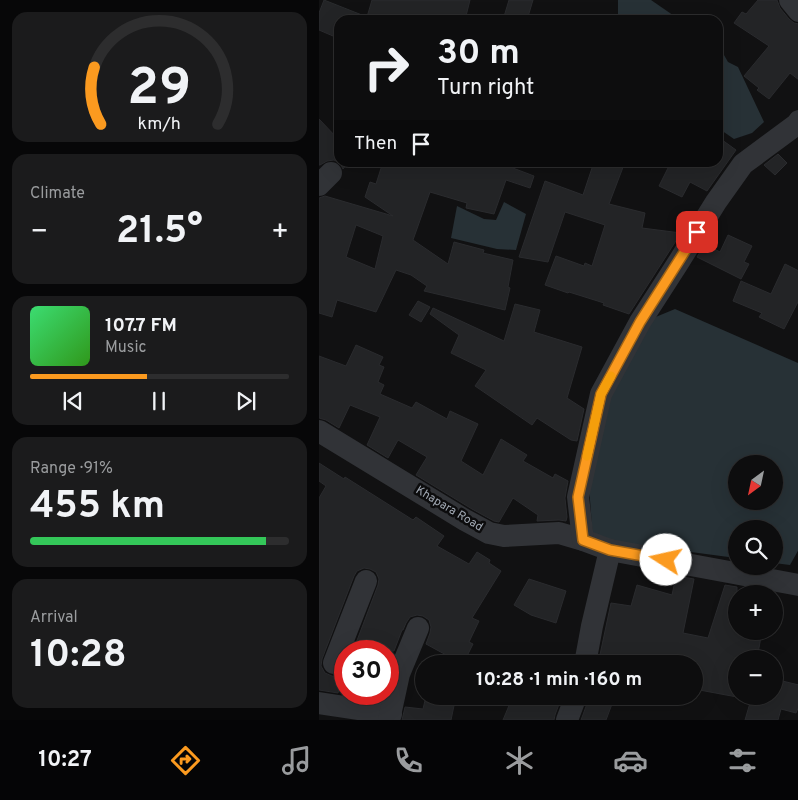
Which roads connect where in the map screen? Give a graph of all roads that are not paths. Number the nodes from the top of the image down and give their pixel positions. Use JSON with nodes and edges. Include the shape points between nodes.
{"nodes":[{"id":1,"x":789,"y":0,"type":"edge"},
{"id":2,"x":798,"y":11,"type":"edge"},
{"id":3,"x":798,"y":122,"type":"edge"},
{"id":4,"x":319,"y":431,"type":"edge"},
{"id":5,"x":583,"y":540,"type":"junction"},
{"id":6,"x":610,"y":550,"type":"junction"},
{"id":7,"x":366,"y":581,"type":"dead end"},
{"id":8,"x":798,"y":585,"type":"edge"},
{"id":9,"x":419,"y":628,"type":"dead end"},
{"id":10,"x":343,"y":640,"type":"edge"},
{"id":11,"x":587,"y":655,"type":"edge"},
{"id":12,"x":399,"y":663,"type":"edge"},
{"id":13,"x":319,"y":702,"type":"edge"},
{"id":14,"x":573,"y":705,"type":"edge"},
{"id":15,"x":390,"y":717,"type":"edge"},
{"id":16,"x":567,"y":720,"type":"edge"}],
"edges":[{"from":1,"to":2,"type":"street"},
{"from":3,"to":5,"type":"street","via":[[743,164],[640,322],[601,394],[578,497]]},
{"from":4,"to":5,"type":"street","name":"Khapara Road","via":[[489,533],[504,536],[559,533]]},
{"from":5,"to":6,"type":"street","name":"Khapara Road"},
{"from":6,"to":8,"type":"street","name":"Khapara Road"},
{"from":6,"to":11,"type":"street"},
{"from":7,"to":10,"type":"street"},
{"from":9,"to":12,"type":"street"},
{"from":13,"to":15,"type":"street"},
{"from":14,"to":16,"type":"street"}]}
